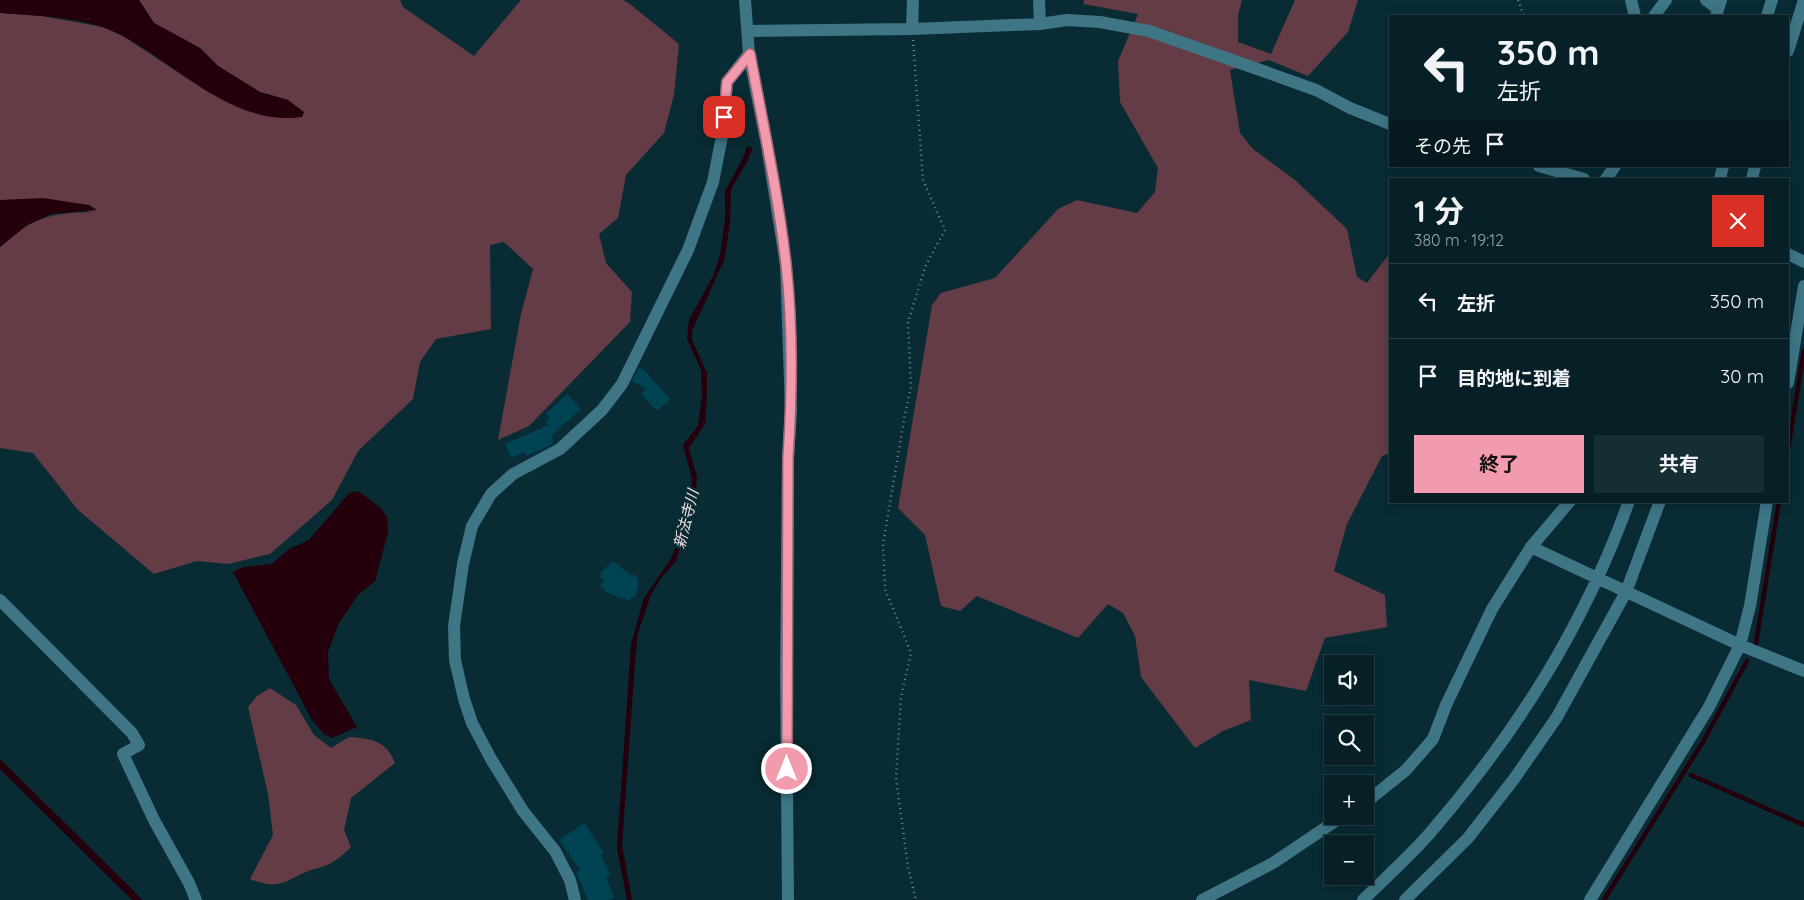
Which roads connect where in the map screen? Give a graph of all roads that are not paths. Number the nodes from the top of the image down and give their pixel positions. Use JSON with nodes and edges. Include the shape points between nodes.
{"nodes":[{"id":1,"x":745,"y":0,"type":"edge"},
{"id":2,"x":913,"y":0,"type":"edge"},
{"id":3,"x":1040,"y":0,"type":"edge"},
{"id":4,"x":1630,"y":0,"type":"edge"},
{"id":5,"x":1666,"y":0,"type":"edge"},
{"id":6,"x":1706,"y":0,"type":"edge"},
{"id":7,"x":1772,"y":0,"type":"edge"},
{"id":8,"x":1804,"y":0,"type":"edge"},
{"id":9,"x":1718,"y":8,"type":"edge"},
{"id":10,"x":1635,"y":15,"type":"edge"},
{"id":11,"x":1655,"y":15,"type":"edge"},
{"id":12,"x":1767,"y":15,"type":"edge"},
{"id":13,"x":1040,"y":24,"type":"junction"},
{"id":14,"x":912,"y":29,"type":"junction"},
{"id":15,"x":748,"y":31,"type":"junction"},
{"id":16,"x":1789,"y":48,"type":"edge"},
{"id":17,"x":750,"y":54,"type":"junction"},
{"id":18,"x":1389,"y":124,"type":"edge"},
{"id":19,"x":1542,"y":167,"type":"edge"},
{"id":20,"x":1614,"y":167,"type":"edge"},
{"id":21,"x":1581,"y":178,"type":"edge"},
{"id":22,"x":1607,"y":178,"type":"edge"},
{"id":23,"x":1789,"y":254,"type":"edge"},
{"id":24,"x":1804,"y":262,"type":"edge"},
{"id":25,"x":1804,"y":286,"type":"edge"},
{"id":26,"x":1789,"y":377,"type":"edge"},
{"id":27,"x":1568,"y":503,"type":"edge"},
{"id":28,"x":1628,"y":503,"type":"edge"},
{"id":29,"x":1659,"y":503,"type":"edge"},
{"id":30,"x":1767,"y":503,"type":"edge"},
{"id":31,"x":1532,"y":547,"type":"junction"},
{"id":32,"x":1598,"y":579,"type":"junction"},
{"id":33,"x":1626,"y":592,"type":"junction"},
{"id":34,"x":0,"y":600,"type":"edge"},
{"id":35,"x":1740,"y":645,"type":"junction"},
{"id":36,"x":1804,"y":671,"type":"edge"},
{"id":37,"x":1374,"y":796,"type":"edge"},
{"id":38,"x":1330,"y":825,"type":"edge"},
{"id":39,"x":196,"y":900,"type":"edge"},
{"id":40,"x":575,"y":900,"type":"edge"},
{"id":41,"x":788,"y":900,"type":"edge"},
{"id":42,"x":1202,"y":900,"type":"edge"},
{"id":43,"x":1363,"y":900,"type":"edge"},
{"id":44,"x":1405,"y":900,"type":"edge"},
{"id":45,"x":1590,"y":900,"type":"edge"}],
"edges":[{"from":1,"to":15,"type":"street"},
{"from":2,"to":14,"type":"street"},
{"from":3,"to":13,"type":"street"},
{"from":4,"to":10,"type":"street"},
{"from":5,"to":11,"type":"street"},
{"from":6,"to":9,"type":"street"},
{"from":7,"to":12,"type":"street"},
{"from":8,"to":16,"type":"street"},
{"from":13,"to":14,"type":"street"},
{"from":13,"to":18,"type":"street","via":[[1067,20],[1100,22],[1149,31],[1316,90]]},
{"from":14,"to":15,"type":"street"},
{"from":15,"to":17,"type":"street"},
{"from":17,"to":40,"type":"street","via":[[727,82],[723,131],[713,182],[688,250],[622,384],[602,410],[560,449],[513,474],[491,494],[472,526],[463,564],[454,626],[455,660],[464,699],[491,759],[523,811],[555,851],[570,880]]},
{"from":17,"to":41,"type":"street","via":[[786,265],[791,411],[786,675]]},
{"from":19,"to":21,"type":"street"},
{"from":20,"to":22,"type":"street"},
{"from":23,"to":24,"type":"street"},
{"from":25,"to":26,"type":"street"},
{"from":27,"to":31,"type":"street"},
{"from":28,"to":32,"type":"street"},
{"from":29,"to":33,"type":"street"},
{"from":30,"to":35,"type":"street","via":[[1750,606]]},
{"from":31,"to":32,"type":"street"},
{"from":31,"to":37,"type":"street","via":[[1492,609],[1433,739],[1406,770]]},
{"from":32,"to":33,"type":"street"},
{"from":32,"to":43,"type":"street","via":[[1544,681],[1500,746],[1429,834]]},
{"from":33,"to":35,"type":"street"},
{"from":33,"to":44,"type":"street","via":[[1558,716],[1514,779],[1468,838]]},
{"from":34,"to":39,"type":"street","via":[[132,733],[139,746],[123,754]]},
{"from":35,"to":36,"type":"street"},
{"from":35,"to":45,"type":"street","via":[[1710,707]]},
{"from":38,"to":42,"type":"street","via":[[1273,863]]}]}
